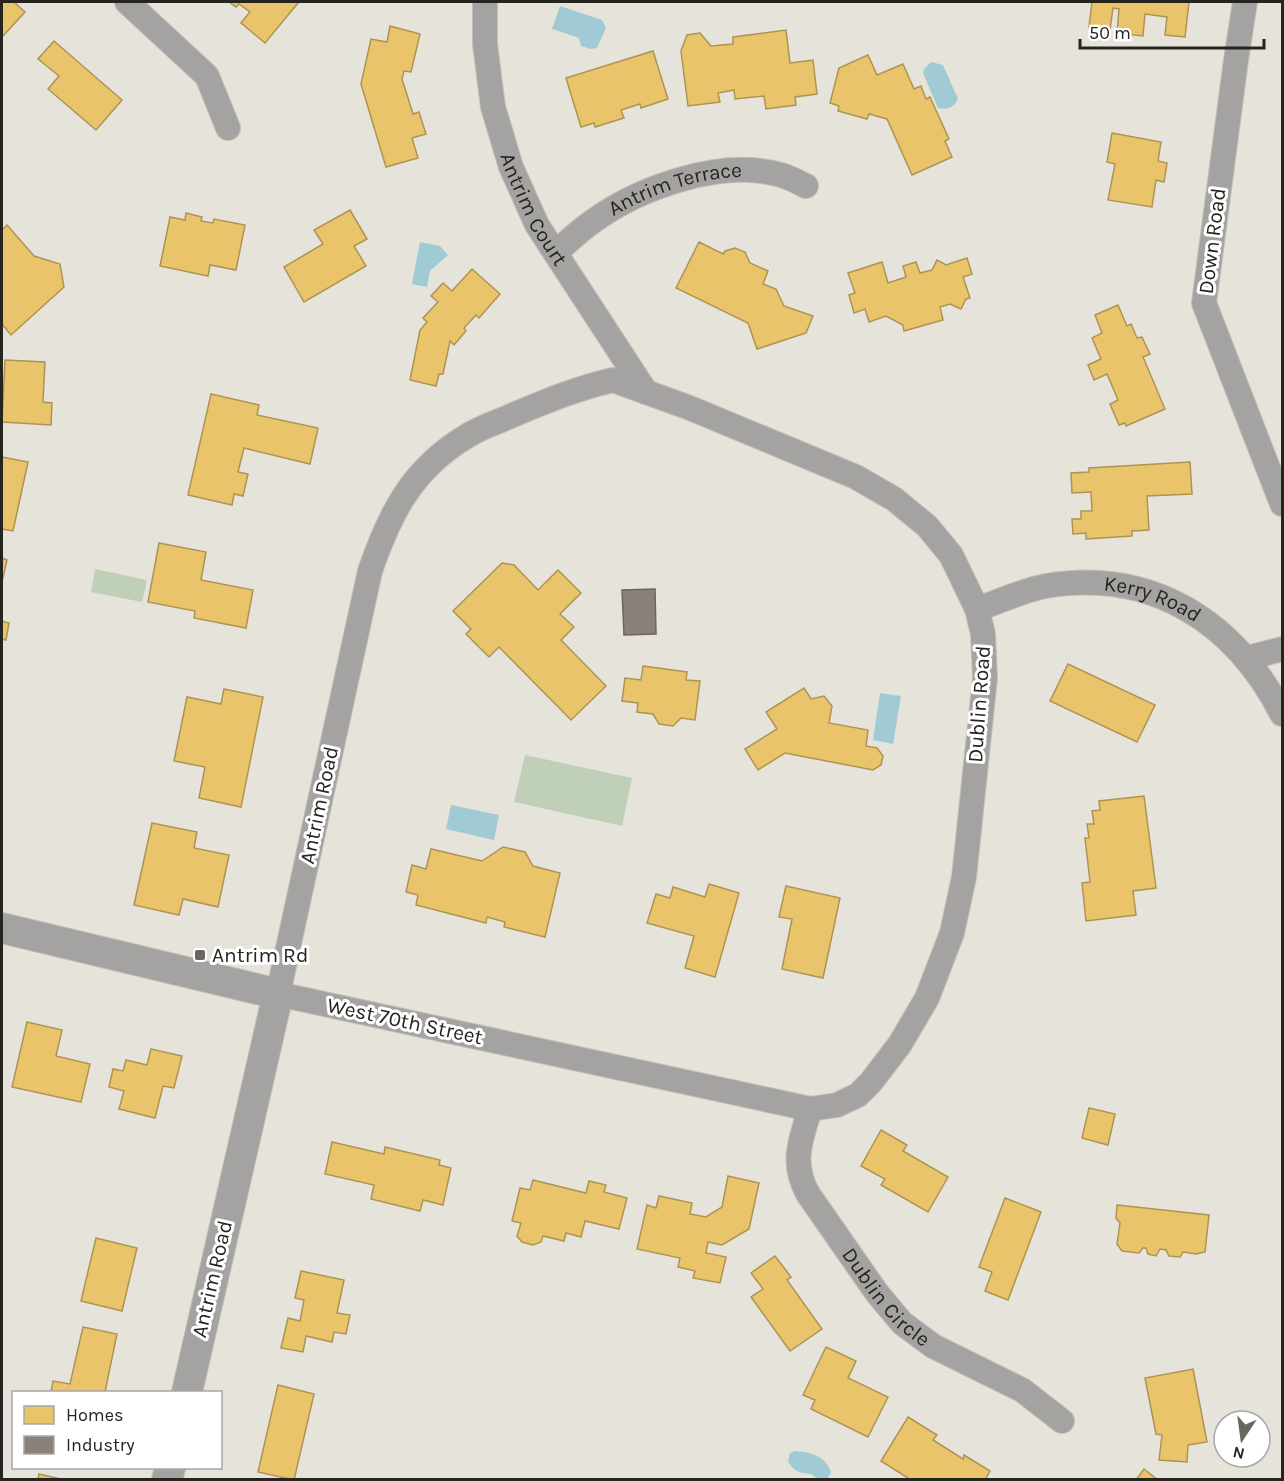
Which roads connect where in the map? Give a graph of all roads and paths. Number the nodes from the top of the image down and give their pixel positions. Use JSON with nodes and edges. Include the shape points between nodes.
{"nodes":[{"id":1,"x":127,"y":2,"type":"edge"},
{"id":2,"x":485,"y":2,"type":"edge"},
{"id":3,"x":1245,"y":2,"type":"edge"},
{"id":4,"x":228,"y":128,"type":"dead end"},
{"id":5,"x":806,"y":186,"type":"dead end"},
{"id":6,"x":556,"y":252,"type":"junction"},
{"id":7,"x":646,"y":392,"type":"junction"},
{"id":8,"x":1282,"y":504,"type":"edge"},
{"id":9,"x":977,"y":609,"type":"junction"},
{"id":10,"x":1282,"y":649,"type":"edge"},
{"id":11,"x":1247,"y":658,"type":"junction"},
{"id":12,"x":1282,"y":714,"type":"edge"},
{"id":13,"x":2,"y":928,"type":"edge"},
{"id":14,"x":278,"y":994,"type":"junction"},
{"id":15,"x":810,"y":1109,"type":"junction"},
{"id":16,"x":187,"y":1391,"type":"edge"},
{"id":17,"x":1062,"y":1421,"type":"dead end"}],
"edges":[{"from":1,"to":4,"type":"street","via":[[207,76]]},
{"from":2,"to":6,"type":"street","name":"Antrim Court","via":[[485,44],[494,107],[511,167],[537,225]]},
{"from":3,"to":8,"type":"street","name":"Down Road","via":[[1204,303]]},
{"from":5,"to":6,"type":"street","name":"Antrim Terrace","via":[[781,175],[753,170],[677,180],[634,197],[592,221]]},
{"from":6,"to":7,"type":"street","name":"Antrim Court"},
{"from":7,"to":9,"type":"street","name":"Dublin Road","via":[[856,477],[894,499],[927,526],[951,555]]},
{"from":7,"to":14,"type":"street","name":"Antrim Road","via":[[613,380],[549,399],[468,435],[432,460],[404,494],[384,531],[370,572]]},
{"from":9,"to":11,"type":"street","name":"Kerry Road","via":[[1045,586],[1089,582],[1134,587],[1174,601],[1212,624]]},
{"from":9,"to":15,"type":"street","name":"Dublin Road","via":[[983,634],[984,678],[964,877],[952,933],[927,998],[900,1044],[871,1082],[858,1095],[837,1105]]},
{"from":10,"to":11,"type":"street"},
{"from":11,"to":12,"type":"street","name":"Kerry Road","via":[[1270,689]]},
{"from":13,"to":14,"type":"street","name":"West 70th Street"},
{"from":14,"to":15,"type":"street","name":"West 70th Street"},
{"from":14,"to":16,"type":"street","name":"Antrim Road"},
{"from":15,"to":17,"type":"street","name":"Dublin Circle","via":[[799,1146],[800,1179],[877,1293],[902,1323],[933,1346],[1022,1390]]}]}
